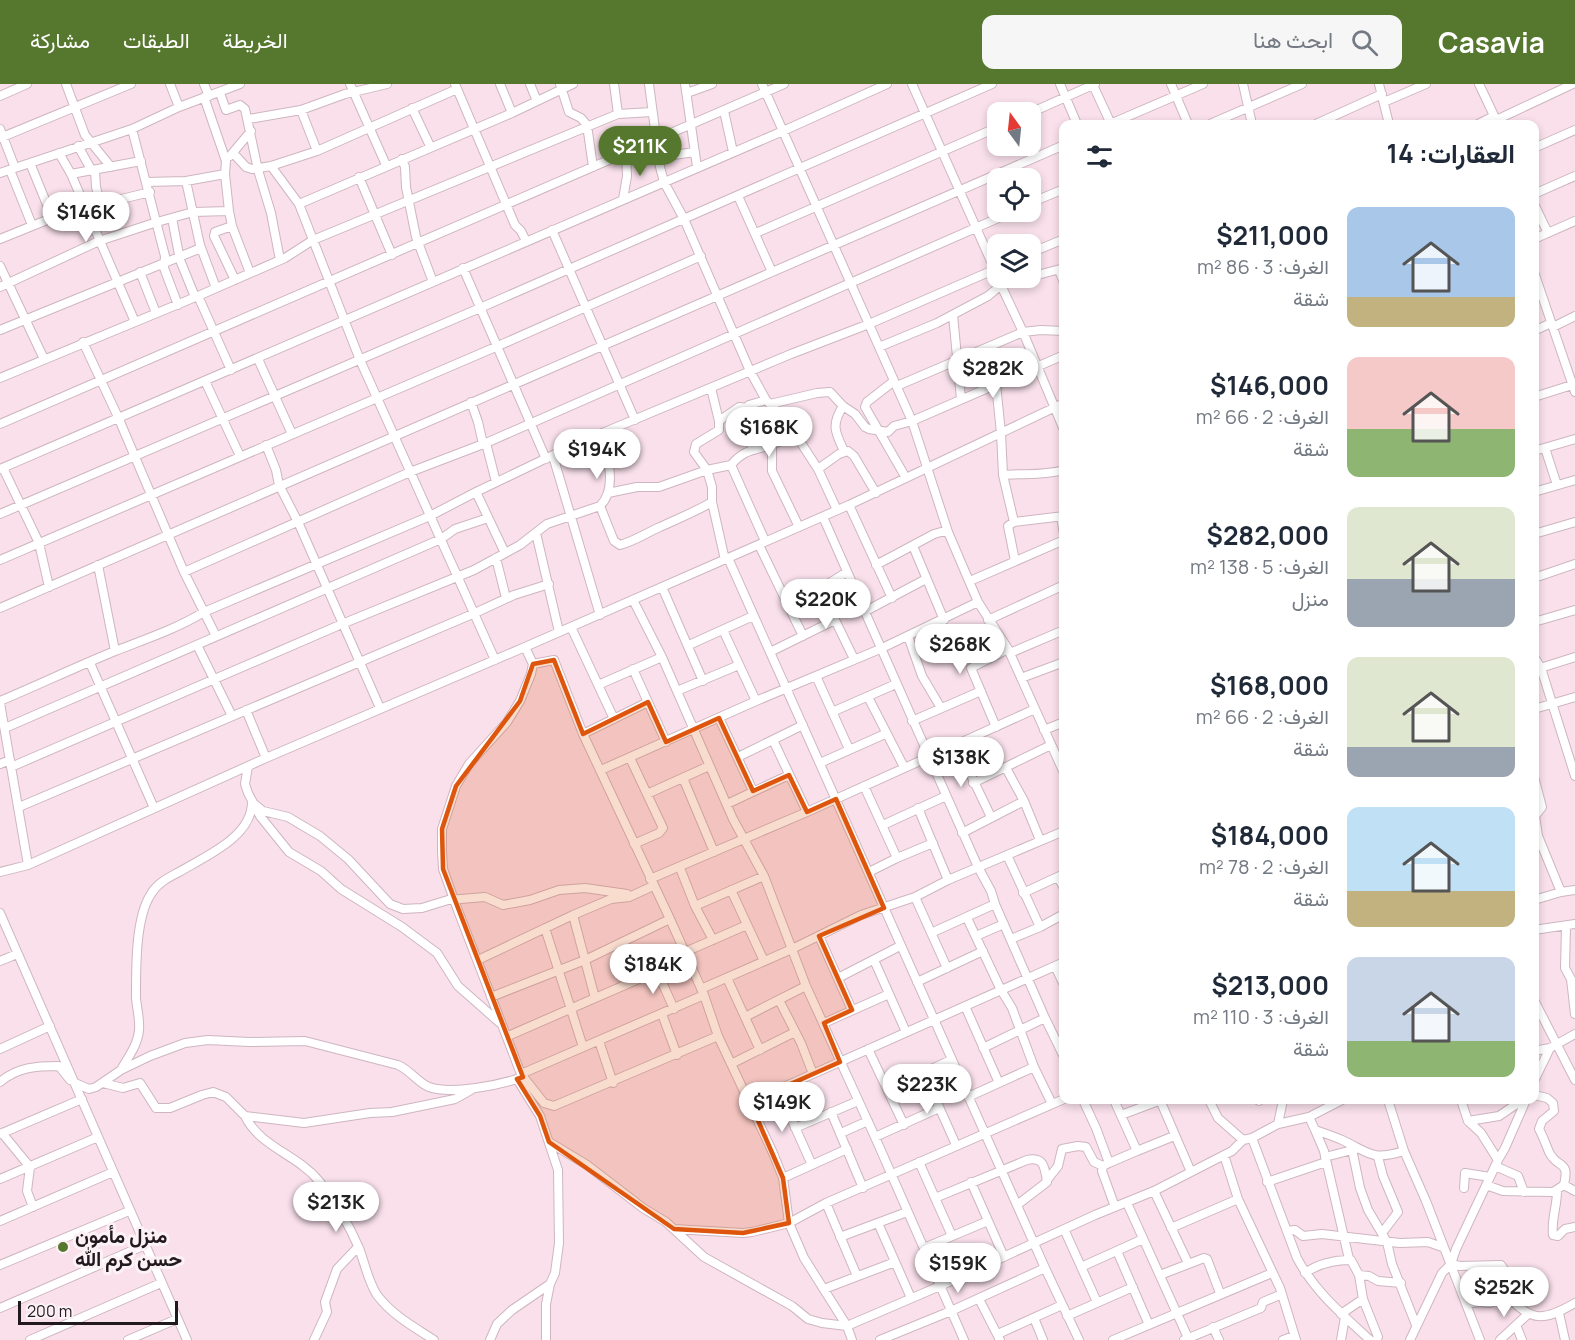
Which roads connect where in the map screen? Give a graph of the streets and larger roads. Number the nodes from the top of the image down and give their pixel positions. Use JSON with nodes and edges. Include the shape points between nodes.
{"nodes":[{"id":1,"x":27,"y":84,"type":"edge"},
{"id":2,"x":66,"y":84,"type":"edge"},
{"id":3,"x":131,"y":84,"type":"edge"},
{"id":4,"x":171,"y":84,"type":"edge"},
{"id":5,"x":204,"y":84,"type":"edge"},
{"id":6,"x":240,"y":84,"type":"edge"},
{"id":7,"x":387,"y":84,"type":"edge"},
{"id":8,"x":500,"y":84,"type":"edge"},
{"id":9,"x":530,"y":84,"type":"edge"},
{"id":10,"x":573,"y":84,"type":"edge"},
{"id":11,"x":614,"y":84,"type":"edge"},
{"id":12,"x":649,"y":84,"type":"edge"},
{"id":13,"x":712,"y":84,"type":"edge"},
{"id":14,"x":783,"y":84,"type":"edge"},
{"id":15,"x":887,"y":84,"type":"edge"},
{"id":16,"x":912,"y":84,"type":"edge"},
{"id":17,"x":992,"y":84,"type":"edge"},
{"id":18,"x":1060,"y":84,"type":"edge"},
{"id":19,"x":1171,"y":84,"type":"edge"},
{"id":20,"x":1203,"y":84,"type":"edge"},
{"id":21,"x":1243,"y":84,"type":"edge"},
{"id":22,"x":1302,"y":84,"type":"edge"},
{"id":23,"x":1378,"y":84,"type":"edge"},
{"id":24,"x":1426,"y":84,"type":"edge"},
{"id":25,"x":1479,"y":84,"type":"edge"},
{"id":26,"x":1573,"y":84,"type":"edge"},
{"id":27,"x":1094,"y":85,"type":"edge"},
{"id":28,"x":456,"y":86,"type":"edge"},
{"id":29,"x":561,"y":87,"type":"edge"},
{"id":30,"x":352,"y":88,"type":"edge"},
{"id":31,"x":686,"y":88,"type":"edge"},
{"id":32,"x":764,"y":88,"type":"edge"},
{"id":33,"x":220,"y":93,"type":"junction"},
{"id":34,"x":1176,"y":95,"type":"junction"},
{"id":35,"x":0,"y":96,"type":"edge"},
{"id":36,"x":207,"y":97,"type":"junction"},
{"id":37,"x":1066,"y":98,"type":"junction"},
{"id":38,"x":1383,"y":98,"type":"junction"},
{"id":39,"x":537,"y":101,"type":"junction"},
{"id":40,"x":179,"y":107,"type":"junction"},
{"id":41,"x":76,"y":108,"type":"junction"},
{"id":42,"x":412,"y":108,"type":"junction"},
{"id":43,"x":1041,"y":108,"type":"edge"},
{"id":44,"x":1249,"y":108,"type":"junction"},
{"id":45,"x":301,"y":110,"type":"junction"},
{"id":46,"x":724,"y":111,"type":"junction"},
{"id":47,"x":512,"y":112,"type":"junction"},
{"id":48,"x":652,"y":112,"type":"junction"},
{"id":49,"x":925,"y":113,"type":"junction"},
{"id":50,"x":618,"y":114,"type":"junction"},
{"id":51,"x":249,"y":119,"type":"junction"},
{"id":52,"x":1075,"y":120,"type":"edge"},
{"id":53,"x":1108,"y":120,"type":"edge"},
{"id":54,"x":1119,"y":120,"type":"edge"},
{"id":55,"x":1186,"y":120,"type":"edge"},
{"id":56,"x":1220,"y":120,"type":"edge"},
{"id":57,"x":1251,"y":120,"type":"edge"},
{"id":58,"x":1326,"y":120,"type":"edge"},
{"id":59,"x":1388,"y":120,"type":"edge"},
{"id":60,"x":1496,"y":120,"type":"edge"},
{"id":61,"x":587,"y":125,"type":"junction"},
{"id":62,"x":691,"y":126,"type":"junction"},
{"id":63,"x":369,"y":127,"type":"junction"},
{"id":64,"x":132,"y":129,"type":"junction"},
{"id":65,"x":474,"y":129,"type":"junction"},
{"id":66,"x":1575,"y":130,"type":"edge"},
{"id":67,"x":250,"y":131,"type":"junction"},
{"id":68,"x":783,"y":131,"type":"junction"},
{"id":69,"x":987,"y":132,"type":"edge"},
{"id":70,"x":1,"y":135,"type":"edge"},
{"id":71,"x":657,"y":140,"type":"junction"},
{"id":72,"x":91,"y":142,"type":"junction"},
{"id":73,"x":78,"y":146,"type":"junction"},
{"id":74,"x":430,"y":146,"type":"junction"},
{"id":75,"x":1539,"y":146,"type":"edge"},
{"id":76,"x":1059,"y":147,"type":"edge"},
{"id":77,"x":317,"y":151,"type":"junction"},
{"id":78,"x":695,"y":152,"type":"junction"},
{"id":79,"x":733,"y":152,"type":"junction"},
{"id":80,"x":941,"y":152,"type":"junction"},
{"id":81,"x":59,"y":153,"type":"junction"},
{"id":82,"x":233,"y":153,"type":"junction"},
{"id":83,"x":626,"y":153,"type":"junction"},
{"id":84,"x":659,"y":157,"type":"junction"},
{"id":85,"x":402,"y":159,"type":"junction"},
{"id":86,"x":141,"y":161,"type":"junction"},
{"id":87,"x":226,"y":161,"type":"junction"},
{"id":88,"x":30,"y":163,"type":"junction"},
{"id":89,"x":386,"y":165,"type":"junction"},
{"id":90,"x":271,"y":166,"type":"junction"},
{"id":91,"x":490,"y":166,"type":"junction"},
{"id":92,"x":111,"y":167,"type":"junction"},
{"id":93,"x":593,"y":167,"type":"junction"},
{"id":94,"x":697,"y":168,"type":"junction"},
{"id":95,"x":800,"y":168,"type":"junction"},
{"id":96,"x":13,"y":169,"type":"junction"},
{"id":97,"x":258,"y":170,"type":"junction"},
{"id":98,"x":93,"y":171,"type":"junction"},
{"id":99,"x":0,"y":173,"type":"edge"},
{"id":100,"x":71,"y":174,"type":"junction"},
{"id":101,"x":225,"y":174,"type":"junction"},
{"id":102,"x":1575,"y":176,"type":"edge"},
{"id":103,"x":359,"y":177,"type":"junction"},
{"id":104,"x":186,"y":180,"type":"junction"},
{"id":105,"x":147,"y":182,"type":"junction"},
{"id":106,"x":664,"y":182,"type":"junction"},
{"id":107,"x":958,"y":190,"type":"junction"},
{"id":108,"x":1059,"y":191,"type":"edge"},
{"id":109,"x":150,"y":192,"type":"junction"},
{"id":110,"x":1539,"y":192,"type":"edge"},
{"id":111,"x":738,"y":196,"type":"junction"},
{"id":112,"x":1041,"y":198,"type":"edge"},
{"id":113,"x":623,"y":199,"type":"junction"},
{"id":114,"x":409,"y":201,"type":"junction"},
{"id":115,"x":100,"y":203,"type":"junction"},
{"id":116,"x":299,"y":204,"type":"junction"},
{"id":117,"x":507,"y":204,"type":"junction"},
{"id":118,"x":85,"y":207,"type":"junction"},
{"id":119,"x":816,"y":208,"type":"junction"},
{"id":120,"x":229,"y":211,"type":"junction"},
{"id":121,"x":193,"y":212,"type":"junction"},
{"id":122,"x":1539,"y":214,"type":"edge"},
{"id":123,"x":375,"y":215,"type":"junction"},
{"id":124,"x":52,"y":217,"type":"junction"},
{"id":125,"x":172,"y":218,"type":"junction"},
{"id":126,"x":684,"y":219,"type":"junction"},
{"id":127,"x":1575,"y":221,"type":"edge"},
{"id":128,"x":157,"y":222,"type":"junction"},
{"id":129,"x":988,"y":222,"type":"edge"},
{"id":130,"x":32,"y":225,"type":"junction"},
{"id":131,"x":232,"y":226,"type":"junction"},
{"id":132,"x":974,"y":228,"type":"junction"},
{"id":133,"x":552,"y":230,"type":"junction"},
{"id":134,"x":1548,"y":232,"type":"junction"},
{"id":135,"x":756,"y":233,"type":"junction"},
{"id":136,"x":1539,"y":236,"type":"edge"},
{"id":137,"x":0,"y":239,"type":"edge"},
{"id":138,"x":313,"y":240,"type":"junction"},
{"id":139,"x":99,"y":241,"type":"junction"},
{"id":140,"x":526,"y":241,"type":"junction"},
{"id":141,"x":1059,"y":241,"type":"edge"},
{"id":142,"x":417,"y":244,"type":"junction"},
{"id":143,"x":833,"y":246,"type":"junction"},
{"id":144,"x":201,"y":248,"type":"junction"},
{"id":145,"x":1041,"y":248,"type":"edge"},
{"id":146,"x":987,"y":253,"type":"edge"},
{"id":147,"x":392,"y":255,"type":"junction"},
{"id":148,"x":180,"y":256,"type":"junction"},
{"id":149,"x":701,"y":256,"type":"junction"},
{"id":150,"x":280,"y":260,"type":"junction"},
{"id":151,"x":163,"y":263,"type":"junction"},
{"id":152,"x":0,"y":266,"type":"edge"},
{"id":153,"x":463,"y":268,"type":"junction"},
{"id":154,"x":569,"y":269,"type":"junction"},
{"id":155,"x":1059,"y":270,"type":"edge"},
{"id":156,"x":140,"y":273,"type":"junction"},
{"id":157,"x":250,"y":273,"type":"junction"},
{"id":158,"x":772,"y":273,"type":"junction"},
{"id":159,"x":1041,"y":274,"type":"edge"},
{"id":160,"x":987,"y":279,"type":"edge"},
{"id":161,"x":235,"y":280,"type":"junction"},
{"id":162,"x":118,"y":281,"type":"junction"},
{"id":163,"x":330,"y":282,"type":"junction"},
{"id":164,"x":433,"y":282,"type":"junction"},
{"id":165,"x":851,"y":282,"type":"junction"},
{"id":166,"x":4,"y":286,"type":"edge"},
{"id":167,"x":216,"y":288,"type":"junction"},
{"id":168,"x":992,"y":288,"type":"edge"},
{"id":169,"x":1004,"y":288,"type":"edge"},
{"id":170,"x":1539,"y":293,"type":"edge"},
{"id":171,"x":197,"y":296,"type":"junction"},
{"id":172,"x":717,"y":296,"type":"junction"},
{"id":173,"x":178,"y":305,"type":"junction"},
{"id":174,"x":480,"y":308,"type":"junction"},
{"id":175,"x":586,"y":308,"type":"junction"},
{"id":176,"x":156,"y":313,"type":"junction"},
{"id":177,"x":953,"y":315,"type":"junction"},
{"id":178,"x":1575,"y":316,"type":"edge"},
{"id":179,"x":26,"y":320,"type":"junction"},
{"id":180,"x":345,"y":320,"type":"junction"},
{"id":181,"x":135,"y":322,"type":"junction"},
{"id":182,"x":869,"y":324,"type":"junction"},
{"id":183,"x":1552,"y":325,"type":"junction"},
{"id":184,"x":1539,"y":329,"type":"edge"},
{"id":185,"x":0,"y":330,"type":"edge"},
{"id":186,"x":214,"y":331,"type":"junction"},
{"id":187,"x":1059,"y":331,"type":"edge"},
{"id":188,"x":1023,"y":332,"type":"junction"},
{"id":189,"x":734,"y":333,"type":"junction"},
{"id":190,"x":83,"y":342,"type":"junction"},
{"id":191,"x":498,"y":346,"type":"junction"},
{"id":192,"x":603,"y":346,"type":"junction"},
{"id":193,"x":879,"y":347,"type":"junction"},
{"id":194,"x":1059,"y":357,"type":"edge"},
{"id":195,"x":44,"y":359,"type":"junction"},
{"id":196,"x":258,"y":359,"type":"junction"},
{"id":197,"x":360,"y":360,"type":"junction"},
{"id":198,"x":957,"y":360,"type":"junction"},
{"id":199,"x":1037,"y":366,"type":"junction"},
{"id":200,"x":231,"y":370,"type":"junction"},
{"id":201,"x":750,"y":371,"type":"junction"},
{"id":202,"x":0,"y":378,"type":"edge"},
{"id":203,"x":100,"y":380,"type":"junction"},
{"id":204,"x":205,"y":381,"type":"junction"},
{"id":205,"x":514,"y":383,"type":"junction"},
{"id":206,"x":895,"y":383,"type":"junction"},
{"id":207,"x":618,"y":384,"type":"junction"},
{"id":208,"x":996,"y":384,"type":"junction"},
{"id":209,"x":1574,"y":387,"type":"edge"},
{"id":210,"x":711,"y":388,"type":"junction"},
{"id":211,"x":1539,"y":394,"type":"edge"},
{"id":212,"x":274,"y":397,"type":"junction"},
{"id":213,"x":377,"y":398,"type":"junction"},
{"id":214,"x":961,"y":399,"type":"junction"},
{"id":215,"x":471,"y":402,"type":"junction"},
{"id":216,"x":768,"y":402,"type":"junction"},
{"id":217,"x":1059,"y":405,"type":"edge"},
{"id":218,"x":843,"y":406,"type":"junction"},
{"id":219,"x":1054,"y":407,"type":"junction"},
{"id":220,"x":751,"y":408,"type":"junction"},
{"id":221,"x":118,"y":417,"type":"junction"},
{"id":222,"x":1059,"y":418,"type":"edge"},
{"id":223,"x":221,"y":419,"type":"junction"},
{"id":224,"x":635,"y":420,"type":"junction"},
{"id":225,"x":719,"y":421,"type":"junction"},
{"id":226,"x":912,"y":421,"type":"junction"},
{"id":227,"x":531,"y":423,"type":"junction"},
{"id":228,"x":0,"y":424,"type":"edge"},
{"id":229,"x":879,"y":431,"type":"junction"},
{"id":230,"x":1001,"y":433,"type":"junction"},
{"id":231,"x":292,"y":434,"type":"junction"},
{"id":232,"x":603,"y":434,"type":"junction"},
{"id":233,"x":394,"y":436,"type":"junction"},
{"id":234,"x":796,"y":436,"type":"junction"},
{"id":235,"x":1575,"y":439,"type":"edge"},
{"id":236,"x":484,"y":443,"type":"junction"},
{"id":237,"x":772,"y":444,"type":"junction"},
{"id":238,"x":266,"y":445,"type":"junction"},
{"id":239,"x":1545,"y":448,"type":"junction"},
{"id":240,"x":752,"y":449,"type":"junction"},
{"id":241,"x":1539,"y":450,"type":"edge"},
{"id":242,"x":844,"y":451,"type":"junction"},
{"id":243,"x":135,"y":456,"type":"junction"},
{"id":244,"x":240,"y":456,"type":"junction"},
{"id":245,"x":549,"y":457,"type":"junction"},
{"id":246,"x":731,"y":465,"type":"junction"},
{"id":247,"x":927,"y":468,"type":"junction"},
{"id":248,"x":1,"y":469,"type":"edge"},
{"id":249,"x":818,"y":469,"type":"junction"},
{"id":250,"x":707,"y":470,"type":"junction"},
{"id":251,"x":1059,"y":471,"type":"edge"},
{"id":252,"x":410,"y":472,"type":"junction"},
{"id":253,"x":1003,"y":475,"type":"junction"},
{"id":254,"x":906,"y":478,"type":"junction"},
{"id":255,"x":1575,"y":480,"type":"edge"},
{"id":256,"x":496,"y":482,"type":"junction"},
{"id":257,"x":279,"y":485,"type":"junction"},
{"id":258,"x":1557,"y":485,"type":"junction"},
{"id":259,"x":1539,"y":490,"type":"edge"},
{"id":260,"x":476,"y":492,"type":"junction"},
{"id":261,"x":608,"y":493,"type":"junction"},
{"id":262,"x":876,"y":493,"type":"junction"},
{"id":263,"x":151,"y":495,"type":"junction"},
{"id":264,"x":712,"y":502,"type":"junction"},
{"id":265,"x":21,"y":506,"type":"junction"},
{"id":266,"x":600,"y":506,"type":"junction"},
{"id":267,"x":849,"y":506,"type":"junction"},
{"id":268,"x":837,"y":510,"type":"junction"},
{"id":269,"x":0,"y":514,"type":"edge"},
{"id":270,"x":430,"y":516,"type":"junction"},
{"id":271,"x":571,"y":516,"type":"junction"},
{"id":272,"x":1059,"y":516,"type":"edge"},
{"id":273,"x":823,"y":517,"type":"junction"},
{"id":274,"x":488,"y":518,"type":"junction"},
{"id":275,"x":298,"y":522,"type":"junction"},
{"id":276,"x":1014,"y":522,"type":"junction"},
{"id":277,"x":1575,"y":522,"type":"edge"},
{"id":278,"x":799,"y":527,"type":"junction"},
{"id":279,"x":948,"y":532,"type":"junction"},
{"id":280,"x":536,"y":533,"type":"junction"},
{"id":281,"x":1539,"y":533,"type":"edge"},
{"id":282,"x":169,"y":534,"type":"junction"},
{"id":283,"x":441,"y":539,"type":"junction"},
{"id":284,"x":1059,"y":542,"type":"edge"},
{"id":285,"x":39,"y":543,"type":"junction"},
{"id":286,"x":762,"y":543,"type":"junction"},
{"id":287,"x":913,"y":546,"type":"junction"},
{"id":288,"x":505,"y":553,"type":"junction"},
{"id":289,"x":496,"y":558,"type":"junction"},
{"id":290,"x":727,"y":559,"type":"junction"},
{"id":291,"x":0,"y":560,"type":"edge"},
{"id":292,"x":1015,"y":561,"type":"junction"},
{"id":293,"x":316,"y":564,"type":"junction"},
{"id":294,"x":1575,"y":564,"type":"edge"},
{"id":295,"x":98,"y":565,"type":"junction"},
{"id":296,"x":876,"y":565,"type":"junction"},
{"id":297,"x":184,"y":572,"type":"junction"},
{"id":298,"x":847,"y":572,"type":"junction"},
{"id":299,"x":458,"y":575,"type":"junction"},
{"id":300,"x":1539,"y":576,"type":"edge"},
{"id":301,"x":926,"y":579,"type":"junction"},
{"id":302,"x":970,"y":581,"type":"junction"},
{"id":303,"x":549,"y":584,"type":"junction"},
{"id":304,"x":48,"y":587,"type":"junction"},
{"id":305,"x":662,"y":587,"type":"junction"},
{"id":306,"x":1059,"y":587,"type":"edge"},
{"id":307,"x":327,"y":588,"type":"junction"},
{"id":308,"x":820,"y":590,"type":"junction"},
{"id":309,"x":506,"y":598,"type":"junction"},
{"id":310,"x":892,"y":598,"type":"junction"},
{"id":311,"x":633,"y":600,"type":"junction"},
{"id":312,"x":978,"y":602,"type":"junction"},
{"id":313,"x":788,"y":605,"type":"junction"},
{"id":314,"x":0,"y":608,"type":"edge"},
{"id":315,"x":1575,"y":610,"type":"edge"},
{"id":316,"x":204,"y":612,"type":"junction"},
{"id":317,"x":864,"y":612,"type":"junction"},
{"id":318,"x":475,"y":613,"type":"junction"},
{"id":319,"x":600,"y":615,"type":"junction"},
{"id":320,"x":753,"y":616,"type":"junction"},
{"id":321,"x":836,"y":620,"type":"junction"},
{"id":322,"x":944,"y":620,"type":"junction"},
{"id":323,"x":988,"y":620,"type":"junction"},
{"id":324,"x":1539,"y":621,"type":"edge"},
{"id":325,"x":342,"y":624,"type":"junction"},
{"id":326,"x":571,"y":627,"type":"junction"},
{"id":327,"x":723,"y":630,"type":"junction"},
{"id":328,"x":559,"y":632,"type":"junction"},
{"id":329,"x":1059,"y":632,"type":"edge"},
{"id":330,"x":216,"y":636,"type":"junction"},
{"id":331,"x":803,"y":636,"type":"junction"},
{"id":332,"x":908,"y":636,"type":"junction"},
{"id":333,"x":197,"y":645,"type":"junction"},
{"id":334,"x":689,"y":645,"type":"junction"},
{"id":335,"x":525,"y":647,"type":"junction"},
{"id":336,"x":880,"y":649,"type":"junction"},
{"id":337,"x":115,"y":651,"type":"junction"},
{"id":338,"x":1009,"y":651,"type":"junction"},
{"id":339,"x":770,"y":652,"type":"junction"},
{"id":340,"x":662,"y":657,"type":"junction"},
{"id":341,"x":1575,"y":657,"type":"edge"},
{"id":342,"x":854,"y":659,"type":"junction"},
{"id":343,"x":495,"y":660,"type":"junction"},
{"id":344,"x":360,"y":662,"type":"junction"},
{"id":345,"x":90,"y":663,"type":"junction"},
{"id":346,"x":533,"y":664,"type":"junction"},
{"id":347,"x":1059,"y":664,"type":"edge"},
{"id":348,"x":739,"y":665,"type":"junction"},
{"id":349,"x":633,"y":669,"type":"junction"},
{"id":350,"x":1539,"y":669,"type":"edge"},
{"id":351,"x":1539,"y":672,"type":"edge"},
{"id":352,"x":816,"y":676,"type":"junction"},
{"id":353,"x":1021,"y":678,"type":"junction"},
{"id":354,"x":215,"y":680,"type":"junction"},
{"id":355,"x":704,"y":681,"type":"junction"},
{"id":356,"x":896,"y":684,"type":"junction"},
{"id":357,"x":598,"y":685,"type":"junction"},
{"id":358,"x":99,"y":686,"type":"junction"},
{"id":359,"x":787,"y":689,"type":"junction"},
{"id":360,"x":677,"y":691,"type":"junction"},
{"id":361,"x":981,"y":691,"type":"junction"},
{"id":362,"x":868,"y":697,"type":"junction"},
{"id":363,"x":1575,"y":697,"type":"edge"},
{"id":364,"x":756,"y":701,"type":"junction"},
{"id":365,"x":0,"y":702,"type":"edge"},
{"id":366,"x":648,"y":702,"type":"junction"},
{"id":367,"x":1552,"y":704,"type":"junction"},
{"id":368,"x":380,"y":708,"type":"junction"},
{"id":369,"x":941,"y":708,"type":"junction"},
{"id":370,"x":1539,"y":708,"type":"edge"},
{"id":371,"x":1035,"y":709,"type":"junction"},
{"id":372,"x":246,"y":710,"type":"junction"},
{"id":373,"x":832,"y":712,"type":"junction"},
{"id":374,"x":232,"y":716,"type":"junction"},
{"id":375,"x":720,"y":718,"type":"junction"},
{"id":376,"x":614,"y":719,"type":"junction"},
{"id":377,"x":912,"y":721,"type":"junction"},
{"id":378,"x":3,"y":722,"type":"edge"},
{"id":379,"x":115,"y":722,"type":"junction"},
{"id":380,"x":1059,"y":724,"type":"edge"},
{"id":381,"x":803,"y":725,"type":"junction"},
{"id":382,"x":996,"y":727,"type":"junction"},
{"id":383,"x":693,"y":730,"type":"junction"},
{"id":384,"x":1044,"y":730,"type":"junction"},
{"id":385,"x":583,"y":734,"type":"junction"},
{"id":386,"x":885,"y":734,"type":"junction"},
{"id":387,"x":773,"y":740,"type":"junction"},
{"id":388,"x":666,"y":742,"type":"junction"},
{"id":389,"x":1051,"y":745,"type":"junction"},
{"id":390,"x":957,"y":746,"type":"junction"},
{"id":391,"x":849,"y":749,"type":"junction"},
{"id":392,"x":1572,"y":756,"type":"edge"},
{"id":393,"x":738,"y":757,"type":"junction"},
{"id":394,"x":928,"y":757,"type":"junction"},
{"id":395,"x":266,"y":758,"type":"junction"},
{"id":396,"x":630,"y":758,"type":"junction"},
{"id":397,"x":132,"y":760,"type":"junction"},
{"id":398,"x":1059,"y":762,"type":"edge"},
{"id":399,"x":11,"y":763,"type":"junction"},
{"id":400,"x":820,"y":763,"type":"junction"},
{"id":401,"x":0,"y":764,"type":"edge"},
{"id":402,"x":248,"y":766,"type":"junction"},
{"id":403,"x":709,"y":766,"type":"junction"},
{"id":404,"x":904,"y":768,"type":"junction"},
{"id":405,"x":1006,"y":768,"type":"junction"},
{"id":406,"x":601,"y":770,"type":"junction"},
{"id":407,"x":789,"y":775,"type":"junction"},
{"id":408,"x":1575,"y":777,"type":"edge"},
{"id":409,"x":683,"y":778,"type":"junction"},
{"id":410,"x":974,"y":783,"type":"junction"},
{"id":411,"x":864,"y":786,"type":"junction"},
{"id":412,"x":753,"y":791,"type":"junction"},
{"id":413,"x":647,"y":794,"type":"junction"},
{"id":414,"x":946,"y":796,"type":"junction"},
{"id":415,"x":1539,"y":796,"type":"edge"},
{"id":416,"x":836,"y":800,"type":"junction"},
{"id":417,"x":1024,"y":801,"type":"junction"},
{"id":418,"x":252,"y":802,"type":"junction"},
{"id":419,"x":727,"y":804,"type":"junction"},
{"id":420,"x":19,"y":807,"type":"junction"},
{"id":421,"x":154,"y":808,"type":"junction"},
{"id":422,"x":918,"y":808,"type":"junction"},
{"id":423,"x":1539,"y":810,"type":"edge"},
{"id":424,"x":807,"y":812,"type":"junction"},
{"id":425,"x":991,"y":817,"type":"junction"},
{"id":426,"x":883,"y":825,"type":"junction"},
{"id":427,"x":962,"y":832,"type":"junction"},
{"id":428,"x":1059,"y":833,"type":"edge"},
{"id":429,"x":743,"y":839,"type":"junction"},
{"id":430,"x":1040,"y":840,"type":"junction"},
{"id":431,"x":933,"y":843,"type":"junction"},
{"id":432,"x":634,"y":844,"type":"junction"},
{"id":433,"x":1539,"y":844,"type":"edge"},
{"id":434,"x":714,"y":852,"type":"junction"},
{"id":435,"x":1007,"y":855,"type":"junction"},
{"id":436,"x":897,"y":858,"type":"junction"},
{"id":437,"x":28,"y":865,"type":"junction"},
{"id":438,"x":978,"y":867,"type":"junction"},
{"id":439,"x":680,"y":868,"type":"junction"},
{"id":440,"x":0,"y":872,"type":"edge"},
{"id":441,"x":869,"y":872,"type":"junction"},
{"id":442,"x":764,"y":876,"type":"junction"},
{"id":443,"x":1059,"y":876,"type":"edge"},
{"id":444,"x":948,"y":880,"type":"junction"},
{"id":445,"x":652,"y":883,"type":"junction"},
{"id":446,"x":731,"y":890,"type":"junction"},
{"id":447,"x":1575,"y":890,"type":"edge"},
{"id":448,"x":1561,"y":892,"type":"junction"},
{"id":449,"x":1023,"y":893,"type":"junction"},
{"id":450,"x":629,"y":897,"type":"junction"},
{"id":451,"x":915,"y":897,"type":"junction"},
{"id":452,"x":1539,"y":899,"type":"edge"},
{"id":453,"x":454,"y":900,"type":"junction"},
{"id":454,"x":995,"y":904,"type":"junction"},
{"id":455,"x":695,"y":906,"type":"junction"},
{"id":456,"x":884,"y":908,"type":"junction"},
{"id":457,"x":0,"y":914,"type":"edge"},
{"id":458,"x":573,"y":915,"type":"junction"},
{"id":459,"x":1059,"y":917,"type":"edge"},
{"id":460,"x":967,"y":918,"type":"junction"},
{"id":461,"x":670,"y":919,"type":"junction"},
{"id":462,"x":1004,"y":924,"type":"junction"},
{"id":463,"x":1575,"y":924,"type":"edge"},
{"id":464,"x":747,"y":925,"type":"junction"},
{"id":465,"x":1040,"y":927,"type":"junction"},
{"id":466,"x":1566,"y":927,"type":"junction"},
{"id":467,"x":545,"y":928,"type":"junction"},
{"id":468,"x":1539,"y":929,"type":"edge"},
{"id":469,"x":931,"y":933,"type":"junction"},
{"id":470,"x":819,"y":936,"type":"junction"},
{"id":471,"x":976,"y":936,"type":"junction"},
{"id":472,"x":1011,"y":939,"type":"junction"},
{"id":473,"x":713,"y":940,"type":"junction"},
{"id":474,"x":900,"y":946,"type":"junction"},
{"id":475,"x":792,"y":949,"type":"junction"},
{"id":476,"x":983,"y":951,"type":"junction"},
{"id":477,"x":17,"y":954,"type":"junction"},
{"id":478,"x":686,"y":955,"type":"junction"},
{"id":479,"x":478,"y":960,"type":"junction"},
{"id":480,"x":585,"y":960,"type":"junction"},
{"id":481,"x":874,"y":960,"type":"junction"},
{"id":482,"x":0,"y":961,"type":"edge"},
{"id":483,"x":764,"y":961,"type":"junction"},
{"id":484,"x":1059,"y":964,"type":"edge"},
{"id":485,"x":947,"y":968,"type":"junction"},
{"id":486,"x":558,"y":971,"type":"junction"},
{"id":487,"x":657,"y":971,"type":"junction"},
{"id":488,"x":727,"y":978,"type":"junction"},
{"id":489,"x":838,"y":978,"type":"junction"},
{"id":490,"x":1026,"y":978,"type":"junction"},
{"id":491,"x":1573,"y":978,"type":"edge"},
{"id":492,"x":918,"y":982,"type":"junction"},
{"id":493,"x":806,"y":986,"type":"junction"},
{"id":494,"x":1001,"y":990,"type":"junction"},
{"id":495,"x":703,"y":992,"type":"junction"},
{"id":496,"x":890,"y":994,"type":"junction"},
{"id":497,"x":491,"y":997,"type":"junction"},
{"id":498,"x":595,"y":998,"type":"junction"},
{"id":499,"x":778,"y":1000,"type":"junction"},
{"id":500,"x":965,"y":1006,"type":"junction"},
{"id":501,"x":571,"y":1008,"type":"junction"},
{"id":502,"x":674,"y":1009,"type":"junction"},
{"id":503,"x":852,"y":1010,"type":"junction"},
{"id":504,"x":662,"y":1014,"type":"junction"},
{"id":505,"x":1575,"y":1014,"type":"edge"},
{"id":506,"x":1539,"y":1016,"type":"edge"},
{"id":507,"x":745,"y":1017,"type":"junction"},
{"id":508,"x":1045,"y":1018,"type":"junction"},
{"id":509,"x":934,"y":1020,"type":"junction"},
{"id":510,"x":824,"y":1023,"type":"junction"},
{"id":511,"x":502,"y":1025,"type":"junction"},
{"id":512,"x":50,"y":1026,"type":"junction"},
{"id":513,"x":1019,"y":1030,"type":"junction"},
{"id":514,"x":795,"y":1032,"type":"junction"},
{"id":515,"x":906,"y":1032,"type":"junction"},
{"id":516,"x":1575,"y":1034,"type":"edge"},
{"id":517,"x":508,"y":1036,"type":"junction"},
{"id":518,"x":718,"y":1036,"type":"junction"},
{"id":519,"x":599,"y":1041,"type":"junction"},
{"id":520,"x":1553,"y":1045,"type":"junction"},
{"id":521,"x":1059,"y":1046,"type":"edge"},
{"id":522,"x":583,"y":1047,"type":"junction"},
{"id":523,"x":0,"y":1048,"type":"edge"},
{"id":524,"x":983,"y":1048,"type":"junction"},
{"id":525,"x":868,"y":1049,"type":"junction"},
{"id":526,"x":1539,"y":1049,"type":"edge"},
{"id":527,"x":760,"y":1050,"type":"junction"},
{"id":528,"x":677,"y":1055,"type":"junction"},
{"id":529,"x":951,"y":1060,"type":"junction"},
{"id":530,"x":840,"y":1062,"type":"junction"},
{"id":531,"x":731,"y":1064,"type":"junction"},
{"id":532,"x":1034,"y":1067,"type":"junction"},
{"id":533,"x":121,"y":1070,"type":"junction"},
{"id":534,"x":1539,"y":1072,"type":"edge"},
{"id":535,"x":924,"y":1073,"type":"junction"},
{"id":536,"x":813,"y":1074,"type":"junction"},
{"id":537,"x":520,"y":1076,"type":"junction"},
{"id":538,"x":1575,"y":1080,"type":"edge"},
{"id":539,"x":0,"y":1082,"type":"edge"},
{"id":540,"x":103,"y":1083,"type":"junction"},
{"id":541,"x":613,"y":1083,"type":"junction"},
{"id":542,"x":999,"y":1083,"type":"junction"},
{"id":543,"x":472,"y":1089,"type":"junction"},
{"id":544,"x":778,"y":1089,"type":"junction"},
{"id":545,"x":888,"y":1089,"type":"junction"},
{"id":546,"x":78,"y":1091,"type":"junction"},
{"id":547,"x":1539,"y":1096,"type":"edge"},
{"id":548,"x":968,"y":1097,"type":"junction"},
{"id":549,"x":858,"y":1101,"type":"junction"},
{"id":550,"x":1059,"y":1101,"type":"edge"},
{"id":551,"x":750,"y":1102,"type":"junction"},
{"id":552,"x":1052,"y":1104,"type":"junction"},
{"id":553,"x":1085,"y":1104,"type":"edge"},
{"id":554,"x":1116,"y":1104,"type":"edge"},
{"id":555,"x":1150,"y":1104,"type":"edge"},
{"id":556,"x":1162,"y":1104,"type":"edge"},
{"id":557,"x":1211,"y":1104,"type":"edge"},
{"id":558,"x":1281,"y":1104,"type":"edge"},
{"id":559,"x":1333,"y":1104,"type":"edge"},
{"id":560,"x":1389,"y":1104,"type":"edge"},
{"id":561,"x":1462,"y":1104,"type":"edge"},
{"id":562,"x":1516,"y":1104,"type":"edge"},
{"id":563,"x":1524,"y":1104,"type":"edge"},
{"id":564,"x":939,"y":1108,"type":"junction"},
{"id":565,"x":831,"y":1112,"type":"junction"},
{"id":566,"x":1121,"y":1114,"type":"junction"},
{"id":567,"x":245,"y":1116,"type":"junction"},
{"id":568,"x":1309,"y":1117,"type":"junction"},
{"id":569,"x":867,"y":1121,"type":"junction"},
{"id":570,"x":1468,"y":1121,"type":"junction"},
{"id":571,"x":1278,"y":1124,"type":"junction"},
{"id":572,"x":904,"y":1125,"type":"junction"},
{"id":573,"x":795,"y":1128,"type":"junction"},
{"id":574,"x":1315,"y":1130,"type":"junction"},
{"id":575,"x":984,"y":1132,"type":"junction"},
{"id":576,"x":840,"y":1133,"type":"junction"},
{"id":577,"x":1,"y":1134,"type":"edge"},
{"id":578,"x":1174,"y":1136,"type":"junction"},
{"id":579,"x":98,"y":1137,"type":"junction"},
{"id":580,"x":875,"y":1137,"type":"junction"},
{"id":581,"x":1248,"y":1139,"type":"junction"},
{"id":582,"x":549,"y":1142,"type":"junction"},
{"id":583,"x":956,"y":1145,"type":"junction"},
{"id":584,"x":847,"y":1149,"type":"junction"},
{"id":585,"x":1354,"y":1149,"type":"junction"},
{"id":586,"x":1404,"y":1151,"type":"junction"},
{"id":587,"x":1137,"y":1152,"type":"junction"},
{"id":588,"x":1224,"y":1155,"type":"junction"},
{"id":589,"x":1378,"y":1157,"type":"junction"},
{"id":590,"x":1325,"y":1159,"type":"junction"},
{"id":591,"x":919,"y":1162,"type":"junction"},
{"id":592,"x":1497,"y":1163,"type":"junction"},
{"id":593,"x":1574,"y":1164,"type":"edge"},
{"id":594,"x":812,"y":1165,"type":"junction"},
{"id":595,"x":1106,"y":1165,"type":"junction"},
{"id":596,"x":1564,"y":1165,"type":"junction"},
{"id":597,"x":30,"y":1167,"type":"junction"},
{"id":598,"x":1001,"y":1170,"type":"junction"},
{"id":599,"x":113,"y":1172,"type":"junction"},
{"id":600,"x":1191,"y":1172,"type":"junction"},
{"id":601,"x":892,"y":1175,"type":"junction"},
{"id":602,"x":783,"y":1178,"type":"junction"},
{"id":603,"x":0,"y":1179,"type":"edge"},
{"id":604,"x":1047,"y":1180,"type":"junction"},
{"id":605,"x":1488,"y":1181,"type":"junction"},
{"id":606,"x":971,"y":1182,"type":"junction"},
{"id":607,"x":1267,"y":1182,"type":"junction"},
{"id":608,"x":863,"y":1188,"type":"junction"},
{"id":609,"x":1464,"y":1188,"type":"dead end"},
{"id":610,"x":1560,"y":1188,"type":"junction"},
{"id":611,"x":1154,"y":1191,"type":"junction"},
{"id":612,"x":1575,"y":1191,"type":"edge"},
{"id":613,"x":1524,"y":1192,"type":"junction"},
{"id":614,"x":935,"y":1198,"type":"junction"},
{"id":615,"x":1238,"y":1198,"type":"junction"},
{"id":616,"x":826,"y":1203,"type":"junction"},
{"id":617,"x":1126,"y":1203,"type":"junction"},
{"id":618,"x":1017,"y":1205,"type":"junction"},
{"id":619,"x":1115,"y":1206,"type":"junction"},
{"id":620,"x":33,"y":1207,"type":"junction"},
{"id":621,"x":129,"y":1211,"type":"junction"},
{"id":622,"x":908,"y":1212,"type":"junction"},
{"id":623,"x":0,"y":1221,"type":"edge"},
{"id":624,"x":988,"y":1221,"type":"junction"},
{"id":625,"x":789,"y":1223,"type":"junction"},
{"id":626,"x":878,"y":1223,"type":"junction"},
{"id":627,"x":1575,"y":1227,"type":"edge"},
{"id":628,"x":1171,"y":1228,"type":"junction"},
{"id":629,"x":674,"y":1229,"type":"junction"},
{"id":630,"x":1064,"y":1229,"type":"junction"},
{"id":631,"x":1287,"y":1231,"type":"junction"},
{"id":632,"x":1382,"y":1233,"type":"junction"},
{"id":633,"x":952,"y":1236,"type":"junction"},
{"id":634,"x":840,"y":1237,"type":"junction"},
{"id":635,"x":1344,"y":1237,"type":"junction"},
{"id":636,"x":1143,"y":1239,"type":"junction"},
{"id":637,"x":1387,"y":1242,"type":"junction"},
{"id":638,"x":1034,"y":1244,"type":"junction"},
{"id":639,"x":145,"y":1245,"type":"junction"},
{"id":640,"x":358,"y":1247,"type":"junction"},
{"id":641,"x":1442,"y":1247,"type":"junction"},
{"id":642,"x":924,"y":1248,"type":"junction"},
{"id":643,"x":1117,"y":1251,"type":"junction"},
{"id":644,"x":1004,"y":1257,"type":"junction"},
{"id":645,"x":1349,"y":1259,"type":"junction"},
{"id":646,"x":895,"y":1262,"type":"junction"},
{"id":647,"x":1188,"y":1263,"type":"junction"},
{"id":648,"x":0,"y":1264,"type":"edge"},
{"id":649,"x":1451,"y":1264,"type":"junction"},
{"id":650,"x":1081,"y":1267,"type":"junction"},
{"id":651,"x":1045,"y":1268,"type":"junction"},
{"id":652,"x":1272,"y":1273,"type":"junction"},
{"id":653,"x":1305,"y":1273,"type":"junction"},
{"id":654,"x":1160,"y":1275,"type":"junction"},
{"id":655,"x":1359,"y":1275,"type":"junction"},
{"id":656,"x":857,"y":1276,"type":"junction"},
{"id":657,"x":161,"y":1282,"type":"junction"},
{"id":658,"x":1401,"y":1283,"type":"junction"},
{"id":659,"x":550,"y":1284,"type":"junction"},
{"id":660,"x":940,"y":1286,"type":"junction"},
{"id":661,"x":1133,"y":1287,"type":"junction"},
{"id":662,"x":825,"y":1289,"type":"junction"},
{"id":663,"x":1220,"y":1293,"type":"junction"},
{"id":664,"x":1282,"y":1294,"type":"junction"},
{"id":665,"x":1506,"y":1294,"type":"junction"},
{"id":666,"x":911,"y":1298,"type":"junction"},
{"id":667,"x":979,"y":1299,"type":"junction"},
{"id":668,"x":1363,"y":1299,"type":"junction"},
{"id":669,"x":1097,"y":1302,"type":"junction"},
{"id":670,"x":1467,"y":1304,"type":"junction"},
{"id":671,"x":1062,"y":1305,"type":"junction"},
{"id":672,"x":1574,"y":1306,"type":"edge"},
{"id":673,"x":0,"y":1308,"type":"edge"},
{"id":674,"x":951,"y":1311,"type":"junction"},
{"id":675,"x":1177,"y":1313,"type":"junction"},
{"id":676,"x":1559,"y":1313,"type":"junction"},
{"id":677,"x":1528,"y":1314,"type":"junction"},
{"id":678,"x":1067,"y":1316,"type":"junction"},
{"id":679,"x":1343,"y":1316,"type":"junction"},
{"id":680,"x":1034,"y":1318,"type":"junction"},
{"id":681,"x":177,"y":1319,"type":"junction"},
{"id":682,"x":1149,"y":1325,"type":"junction"},
{"id":683,"x":1416,"y":1325,"type":"junction"},
{"id":684,"x":1516,"y":1325,"type":"junction"},
{"id":685,"x":848,"y":1328,"type":"junction"},
{"id":686,"x":1213,"y":1328,"type":"junction"},
{"id":687,"x":999,"y":1337,"type":"edge"},
{"id":688,"x":1124,"y":1338,"type":"edge"},
{"id":689,"x":1295,"y":1338,"type":"edge"},
{"id":690,"x":883,"y":1339,"type":"edge"},
{"id":691,"x":1186,"y":1339,"type":"edge"},
{"id":692,"x":1412,"y":1339,"type":"edge"},
{"id":693,"x":30,"y":1340,"type":"edge"},
{"id":694,"x":128,"y":1340,"type":"edge"},
{"id":695,"x":187,"y":1340,"type":"edge"},
{"id":696,"x":314,"y":1340,"type":"edge"},
{"id":697,"x":434,"y":1340,"type":"edge"},
{"id":698,"x":490,"y":1340,"type":"edge"},
{"id":699,"x":546,"y":1340,"type":"edge"},
{"id":700,"x":844,"y":1340,"type":"edge"},
{"id":701,"x":852,"y":1340,"type":"edge"},
{"id":702,"x":964,"y":1340,"type":"edge"},
{"id":703,"x":1043,"y":1340,"type":"edge"},
{"id":704,"x":1079,"y":1340,"type":"edge"},
{"id":705,"x":1113,"y":1340,"type":"edge"},
{"id":706,"x":1219,"y":1340,"type":"edge"},
{"id":707,"x":1283,"y":1340,"type":"edge"},
{"id":708,"x":1341,"y":1340,"type":"edge"},
{"id":709,"x":1370,"y":1340,"type":"edge"},
{"id":710,"x":1376,"y":1340,"type":"edge"},
{"id":711,"x":1480,"y":1340,"type":"edge"},
{"id":712,"x":1500,"y":1340,"type":"edge"},
{"id":713,"x":1522,"y":1340,"type":"edge"},
{"id":714,"x":1565,"y":1340,"type":"edge"}],
"edges":[{"from":1,"to":35,"type":"street"},
{"from":2,"to":41,"type":"street"},
{"from":3,"to":41,"type":"street"},
{"from":4,"to":40,"type":"street"},
{"from":5,"to":36,"type":"street"},
{"from":6,"to":33,"type":"street"},
{"from":7,"to":30,"type":"street"},
{"from":8,"to":47,"type":"street"},
{"from":9,"to":39,"type":"street"},
{"from":10,"to":29,"type":"street"},
{"from":11,"to":50,"type":"street"},
{"from":12,"to":48,"type":"street"},
{"from":13,"to":31,"type":"street"},
{"from":14,"to":32,"type":"street"},
{"from":15,"to":68,"type":"street"},
{"from":16,"to":49,"type":"street"},
{"from":17,"to":49,"type":"street"},
{"from":18,"to":37,"type":"street"},
{"from":19,"to":34,"type":"street"},
{"from":20,"to":34,"type":"street"},
{"from":21,"to":44,"type":"street"},
{"from":22,"to":44,"type":"street"},
{"from":23,"to":38,"type":"street"},
{"from":24,"to":38,"type":"street"},
{"from":25,"to":60,"type":"street"},
{"from":26,"to":60,"type":"street"},
{"from":27,"to":37,"type":"street"},
{"from":27,"to":53,"type":"street"},
{"from":28,"to":42,"type":"street"},
{"from":28,"to":65,"type":"street"},
{"from":29,"to":39,"type":"street"},
{"from":29,"to":61,"type":"street","via":[[568,112]]},
{"from":30,"to":45,"type":"street"},
{"from":30,"to":63,"type":"street"},
{"from":31,"to":62,"type":"street"},
{"from":32,"to":46,"type":"street"},
{"from":32,"to":68,"type":"street"},
{"from":33,"to":36,"type":"street"},
{"from":33,"to":51,"type":"street","via":[[226,110],[243,106]]},
{"from":34,"to":54,"type":"street"},
{"from":34,"to":55,"type":"street"},
{"from":36,"to":40,"type":"street"},
{"from":36,"to":87,"type":"street"},
{"from":37,"to":43,"type":"street"},
{"from":37,"to":52,"type":"street"},
{"from":38,"to":58,"type":"street"},
{"from":38,"to":59,"type":"street"},
{"from":39,"to":47,"type":"street"},
{"from":40,"to":64,"type":"street"},
{"from":41,"to":70,"type":"street"},
{"from":41,"to":72,"type":"street"},
{"from":42,"to":63,"type":"street"},
{"from":42,"to":74,"type":"street"},
{"from":44,"to":56,"type":"street"},
{"from":44,"to":57,"type":"street"},
{"from":45,"to":51,"type":"street"},
{"from":45,"to":77,"type":"street"},
{"from":46,"to":62,"type":"street"},
{"from":46,"to":79,"type":"street"},
{"from":47,"to":65,"type":"street"},
{"from":48,"to":50,"type":"street"},
{"from":48,"to":71,"type":"street"},
{"from":49,"to":80,"type":"street"},
{"from":49,"to":95,"type":"street"},
{"from":50,"to":61,"type":"street"},
{"from":51,"to":67,"type":"street"},
{"from":61,"to":91,"type":"street"},
{"from":61,"to":93,"type":"street"},
{"from":62,"to":71,"type":"street"},
{"from":62,"to":78,"type":"street"},
{"from":63,"to":77,"type":"street"},
{"from":63,"to":89,"type":"street"},
{"from":64,"to":72,"type":"street"},
{"from":64,"to":86,"type":"street"},
{"from":65,"to":74,"type":"street"},
{"from":65,"to":91,"type":"street"},
{"from":66,"to":75,"type":"street"},
{"from":67,"to":82,"type":"street"},
{"from":67,"to":97,"type":"street"},
{"from":68,"to":79,"type":"street"},
{"from":68,"to":95,"type":"street"},
{"from":69,"to":80,"type":"street"},
{"from":70,"to":96,"type":"street"},
{"from":71,"to":83,"type":"street"},
{"from":71,"to":84,"type":"street"},
{"from":72,"to":73,"type":"street"},
{"from":72,"to":92,"type":"street"},
{"from":73,"to":81,"type":"street"},
{"from":73,"to":98,"type":"street"},
{"from":74,"to":85,"type":"street"},
{"from":76,"to":107,"type":"street"},
{"from":77,"to":90,"type":"street"},
{"from":78,"to":84,"type":"street"},
{"from":78,"to":94,"type":"street"},
{"from":79,"to":94,"type":"street"},
{"from":80,"to":107,"type":"street"},
{"from":80,"to":119,"type":"street"},
{"from":81,"to":88,"type":"street"},
{"from":81,"to":100,"type":"street"},
{"from":82,"to":87,"type":"street"},
{"from":82,"to":97,"type":"street","via":[[246,167]]},
{"from":83,"to":93,"type":"street"},
{"from":83,"to":113,"type":"street"},
{"from":84,"to":106,"type":"street"},
{"from":85,"to":89,"type":"street"},
{"from":85,"to":114,"type":"street"},
{"from":86,"to":92,"type":"street"},
{"from":86,"to":105,"type":"street"},
{"from":87,"to":101,"type":"street"},
{"from":88,"to":96,"type":"street"},
{"from":88,"to":124,"type":"street"},
{"from":89,"to":103,"type":"street"},
{"from":90,"to":97,"type":"street"},
{"from":90,"to":116,"type":"street"},
{"from":91,"to":114,"type":"street"},
{"from":91,"to":117,"type":"street"},
{"from":92,"to":98,"type":"street"},
{"from":93,"to":117,"type":"street"},
{"from":94,"to":106,"type":"street"},
{"from":95,"to":111,"type":"street"},
{"from":95,"to":119,"type":"street"},
{"from":96,"to":99,"type":"street"},
{"from":96,"to":130,"type":"street"},
{"from":97,"to":150,"type":"street"},
{"from":98,"to":100,"type":"street"},
{"from":98,"to":115,"type":"street"},
{"from":100,"to":118,"type":"street"},
{"from":101,"to":104,"type":"street"},
{"from":101,"to":120,"type":"street"},
{"from":102,"to":110,"type":"street"},
{"from":103,"to":116,"type":"street"},
{"from":103,"to":123,"type":"street"},
{"from":104,"to":105,"type":"street"},
{"from":104,"to":121,"type":"street"},
{"from":105,"to":109,"type":"street"},
{"from":106,"to":113,"type":"street"},
{"from":106,"to":126,"type":"street"},
{"from":107,"to":132,"type":"street"},
{"from":107,"to":143,"type":"street"},
{"from":108,"to":112,"type":"street"},
{"from":109,"to":115,"type":"street"},
{"from":109,"to":128,"type":"street"},
{"from":111,"to":126,"type":"street"},
{"from":111,"to":135,"type":"street"},
{"from":113,"to":133,"type":"street"},
{"from":114,"to":123,"type":"street"},
{"from":114,"to":142,"type":"street"},
{"from":115,"to":118,"type":"street"},
{"from":116,"to":138,"type":"street"},
{"from":117,"to":140,"type":"street"},
{"from":117,"to":142,"type":"street"},
{"from":118,"to":124,"type":"street"},
{"from":118,"to":139,"type":"street"},
{"from":119,"to":135,"type":"street"},
{"from":119,"to":143,"type":"street"},
{"from":120,"to":121,"type":"street"},
{"from":120,"to":131,"type":"street"},
{"from":121,"to":125,"type":"street"},
{"from":121,"to":144,"type":"street"},
{"from":122,"to":134,"type":"street"},
{"from":123,"to":138,"type":"street"},
{"from":123,"to":147,"type":"street"},
{"from":124,"to":130,"type":"street"},
{"from":125,"to":128,"type":"street"},
{"from":125,"to":148,"type":"street"},
{"from":126,"to":149,"type":"street"},
{"from":126,"to":154,"type":"street"},
{"from":127,"to":134,"type":"street"},
{"from":128,"to":139,"type":"street"},
{"from":128,"to":151,"type":"street"},
{"from":129,"to":132,"type":"street"},
{"from":130,"to":137,"type":"street"},
{"from":131,"to":157,"type":"street"},
{"from":131,"to":161,"type":"street","via":[[215,232],[214,236]]},
{"from":132,"to":146,"type":"street"},
{"from":132,"to":165,"type":"street"},
{"from":133,"to":140,"type":"street"},
{"from":133,"to":154,"type":"street"},
{"from":134,"to":136,"type":"street"},
{"from":135,"to":158,"type":"street"},
{"from":138,"to":150,"type":"street"},
{"from":138,"to":163,"type":"street"},
{"from":139,"to":162,"type":"street"},
{"from":139,"to":166,"type":"street"},
{"from":140,"to":153,"type":"street"},
{"from":141,"to":145,"type":"street"},
{"from":142,"to":147,"type":"street"},
{"from":142,"to":164,"type":"street"},
{"from":143,"to":158,"type":"street"},
{"from":143,"to":165,"type":"street"},
{"from":144,"to":148,"type":"street"},
{"from":144,"to":167,"type":"street"},
{"from":147,"to":163,"type":"street"},
{"from":148,"to":151,"type":"street"},
{"from":148,"to":171,"type":"street"},
{"from":149,"to":172,"type":"street"},
{"from":149,"to":175,"type":"street"},
{"from":150,"to":157,"type":"street"},
{"from":151,"to":156,"type":"street"},
{"from":151,"to":173,"type":"street"},
{"from":152,"to":166,"type":"street"},
{"from":153,"to":164,"type":"street"},
{"from":153,"to":174,"type":"street"},
{"from":154,"to":174,"type":"street"},
{"from":154,"to":175,"type":"street"},
{"from":155,"to":159,"type":"street"},
{"from":156,"to":162,"type":"street"},
{"from":156,"to":176,"type":"street"},
{"from":157,"to":161,"type":"street"},
{"from":158,"to":172,"type":"street"},
{"from":160,"to":182,"type":"street"},
{"from":161,"to":167,"type":"street"},
{"from":162,"to":179,"type":"street"},
{"from":162,"to":181,"type":"street"},
{"from":163,"to":180,"type":"street"},
{"from":163,"to":186,"type":"street"},
{"from":164,"to":180,"type":"street"},
{"from":165,"to":182,"type":"street"},
{"from":165,"to":189,"type":"street"},
{"from":166,"to":179,"type":"street"},
{"from":167,"to":171,"type":"street"},
{"from":168,"to":177,"type":"street","via":[[988,296]]},
{"from":169,"to":188,"type":"street"},
{"from":170,"to":183,"type":"street"},
{"from":171,"to":173,"type":"street"},
{"from":171,"to":186,"type":"street"},
{"from":172,"to":189,"type":"street"},
{"from":172,"to":192,"type":"street"},
{"from":173,"to":176,"type":"street"},
{"from":174,"to":191,"type":"street"},
{"from":174,"to":197,"type":"street"},
{"from":175,"to":191,"type":"street"},
{"from":175,"to":192,"type":"street"},
{"from":176,"to":181,"type":"street"},
{"from":177,"to":193,"type":"street"},
{"from":177,"to":198,"type":"street"},
{"from":178,"to":183,"type":"street"},
{"from":179,"to":185,"type":"street"},
{"from":179,"to":195,"type":"street"},
{"from":180,"to":196,"type":"street"},
{"from":180,"to":197,"type":"street"},
{"from":181,"to":190,"type":"street"},
{"from":182,"to":193,"type":"street"},
{"from":182,"to":201,"type":"street"},
{"from":183,"to":184,"type":"street"},
{"from":183,"to":209,"type":"street"},
{"from":186,"to":200,"type":"street"},
{"from":186,"to":203,"type":"street"},
{"from":187,"to":188,"type":"street"},
{"from":188,"to":198,"type":"street"},
{"from":188,"to":199,"type":"street"},
{"from":189,"to":201,"type":"street"},
{"from":189,"to":207,"type":"street"},
{"from":190,"to":195,"type":"street"},
{"from":190,"to":203,"type":"street"},
{"from":191,"to":205,"type":"street"},
{"from":191,"to":213,"type":"street"},
{"from":192,"to":205,"type":"street"},
{"from":192,"to":207,"type":"street"},
{"from":193,"to":206,"type":"street"},
{"from":194,"to":199,"type":"street"},
{"from":195,"to":202,"type":"street"},
{"from":196,"to":200,"type":"street"},
{"from":196,"to":212,"type":"street"},
{"from":197,"to":212,"type":"street"},
{"from":197,"to":213,"type":"street"},
{"from":198,"to":206,"type":"street"},
{"from":198,"to":214,"type":"street"},
{"from":199,"to":208,"type":"street"},
{"from":199,"to":219,"type":"street"},
{"from":200,"to":204,"type":"street"},
{"from":201,"to":210,"type":"street"},
{"from":201,"to":216,"type":"street"},
{"from":203,"to":221,"type":"street"},
{"from":203,"to":228,"type":"street"},
{"from":204,"to":221,"type":"street"},
{"from":204,"to":223,"type":"street"},
{"from":205,"to":215,"type":"street"},
{"from":205,"to":227,"type":"street"},
{"from":206,"to":226,"type":"street"},
{"from":206,"to":229,"type":"street","via":[[865,405]]},
{"from":207,"to":224,"type":"street"},
{"from":207,"to":227,"type":"street"},
{"from":208,"to":214,"type":"street"},
{"from":208,"to":230,"type":"street"},
{"from":209,"to":211,"type":"street"},
{"from":210,"to":224,"type":"street"},
{"from":210,"to":225,"type":"street"},
{"from":212,"to":223,"type":"street"},
{"from":212,"to":231,"type":"street"},
{"from":213,"to":231,"type":"street"},
{"from":213,"to":233,"type":"street"},
{"from":214,"to":226,"type":"street"},
{"from":215,"to":233,"type":"street"},
{"from":215,"to":236,"type":"street"},
{"from":216,"to":218,"type":"street","via":[[829,392]]},
{"from":216,"to":220,"type":"street","via":[[748,405]]},
{"from":216,"to":234,"type":"street"},
{"from":217,"to":219,"type":"street"},
{"from":218,"to":229,"type":"street","via":[[865,427]]},
{"from":218,"to":242,"type":"street","via":[[835,428]]},
{"from":219,"to":222,"type":"street"},
{"from":219,"to":230,"type":"street"},
{"from":220,"to":225,"type":"street","via":[[739,407]]},
{"from":220,"to":240,"type":"street"},
{"from":221,"to":243,"type":"street"},
{"from":221,"to":248,"type":"street"},
{"from":223,"to":243,"type":"street"},
{"from":223,"to":244,"type":"street"},
{"from":224,"to":232,"type":"street"},
{"from":225,"to":250,"type":"street","via":[[718,431],[693,449]]},
{"from":226,"to":229,"type":"street","via":[[888,432]]},
{"from":226,"to":247,"type":"street"},
{"from":227,"to":236,"type":"street"},
{"from":227,"to":245,"type":"street"},
{"from":229,"to":254,"type":"street"},
{"from":230,"to":247,"type":"street"},
{"from":230,"to":253,"type":"street"},
{"from":231,"to":238,"type":"street"},
{"from":232,"to":245,"type":"street"},
{"from":232,"to":261,"type":"street"},
{"from":233,"to":252,"type":"street"},
{"from":233,"to":257,"type":"street"},
{"from":234,"to":237,"type":"street"},
{"from":234,"to":249,"type":"street"},
{"from":235,"to":239,"type":"street"},
{"from":236,"to":252,"type":"street"},
{"from":236,"to":256,"type":"street"},
{"from":237,"to":240,"type":"street"},
{"from":237,"to":278,"type":"street","via":[[772,471]]},
{"from":238,"to":244,"type":"street"},
{"from":238,"to":257,"type":"street"},
{"from":239,"to":241,"type":"street"},
{"from":239,"to":258,"type":"street"},
{"from":240,"to":246,"type":"street"},
{"from":242,"to":249,"type":"street"},
{"from":242,"to":262,"type":"street","via":[[854,456]]},
{"from":243,"to":263,"type":"street"},
{"from":243,"to":265,"type":"street"},
{"from":244,"to":263,"type":"street"},
{"from":245,"to":256,"type":"street"},
{"from":245,"to":271,"type":"street"},
{"from":246,"to":250,"type":"street"},
{"from":246,"to":286,"type":"street"},
{"from":247,"to":254,"type":"street"},
{"from":247,"to":279,"type":"street"},
{"from":248,"to":265,"type":"street"},
{"from":249,"to":268,"type":"street"},
{"from":250,"to":261,"type":"street","via":[[658,487]]},
{"from":250,"to":264,"type":"street"},
{"from":251,"to":253,"type":"street","via":[[1041,476]]},
{"from":252,"to":270,"type":"street"},
{"from":252,"to":275,"type":"street"},
{"from":253,"to":276,"type":"street"},
{"from":254,"to":262,"type":"street"},
{"from":255,"to":258,"type":"street"},
{"from":256,"to":260,"type":"street"},
{"from":257,"to":275,"type":"street"},
{"from":257,"to":282,"type":"street"},
{"from":258,"to":259,"type":"street"},
{"from":260,"to":270,"type":"street"},
{"from":260,"to":274,"type":"street"},
{"from":261,"to":266,"type":"street"},
{"from":262,"to":267,"type":"street"},
{"from":263,"to":282,"type":"street"},
{"from":263,"to":285,"type":"street"},
{"from":264,"to":266,"type":"street","via":[[620,545],[614,541]]},
{"from":264,"to":290,"type":"street"},
{"from":265,"to":269,"type":"street"},
{"from":265,"to":285,"type":"street"},
{"from":266,"to":271,"type":"street"},
{"from":267,"to":268,"type":"street"},
{"from":267,"to":296,"type":"street"},
{"from":268,"to":273,"type":"street"},
{"from":270,"to":283,"type":"street"},
{"from":270,"to":293,"type":"street"},
{"from":271,"to":280,"type":"street","via":[[547,524]]},
{"from":271,"to":319,"type":"street"},
{"from":272,"to":276,"type":"street"},
{"from":273,"to":278,"type":"street"},
{"from":273,"to":298,"type":"street"},
{"from":274,"to":283,"type":"street","via":[[455,529]]},
{"from":274,"to":288,"type":"street"},
{"from":275,"to":293,"type":"street"},
{"from":275,"to":297,"type":"street"},
{"from":276,"to":292,"type":"street","via":[[1007,528]]},
{"from":277,"to":281,"type":"street"},
{"from":278,"to":286,"type":"street"},
{"from":279,"to":287,"type":"street","via":[[934,534]]},
{"from":279,"to":302,"type":"street"},
{"from":280,"to":288,"type":"street"},
{"from":280,"to":303,"type":"street"},
{"from":282,"to":295,"type":"street"},
{"from":282,"to":297,"type":"street"},
{"from":283,"to":299,"type":"street"},
{"from":283,"to":307,"type":"street"},
{"from":284,"to":292,"type":"street"},
{"from":285,"to":291,"type":"street"},
{"from":285,"to":304,"type":"street"},
{"from":286,"to":290,"type":"street"},
{"from":286,"to":313,"type":"street"},
{"from":287,"to":296,"type":"street"},
{"from":287,"to":301,"type":"street"},
{"from":288,"to":289,"type":"street"},
{"from":289,"to":299,"type":"street"},
{"from":289,"to":309,"type":"street"},
{"from":290,"to":305,"type":"street"},
{"from":290,"to":320,"type":"street"},
{"from":292,"to":302,"type":"street"},
{"from":293,"to":307,"type":"street"},
{"from":293,"to":316,"type":"street"},
{"from":294,"to":300,"type":"street"},
{"from":295,"to":304,"type":"street"},
{"from":295,"to":337,"type":"street"},
{"from":296,"to":310,"type":"street"},
{"from":297,"to":316,"type":"street"},
{"from":298,"to":308,"type":"street"},
{"from":298,"to":317,"type":"street"},
{"from":299,"to":318,"type":"street"},
{"from":299,"to":325,"type":"street"},
{"from":301,"to":310,"type":"street"},
{"from":301,"to":322,"type":"street"},
{"from":302,"to":312,"type":"street"},
{"from":303,"to":309,"type":"street"},
{"from":303,"to":328,"type":"street"},
{"from":304,"to":314,"type":"street"},
{"from":305,"to":311,"type":"street"},
{"from":305,"to":334,"type":"street"},
{"from":306,"to":323,"type":"street"},
{"from":307,"to":325,"type":"street"},
{"from":307,"to":330,"type":"street"},
{"from":308,"to":313,"type":"street"},
{"from":308,"to":321,"type":"street"},
{"from":309,"to":318,"type":"street"},
{"from":310,"to":317,"type":"street"},
{"from":311,"to":319,"type":"street"},
{"from":311,"to":340,"type":"street"},
{"from":312,"to":322,"type":"street"},
{"from":312,"to":323,"type":"street"},
{"from":313,"to":331,"type":"street"},
{"from":315,"to":324,"type":"street"},
{"from":316,"to":330,"type":"street"},
{"from":316,"to":337,"type":"street","via":[[185,624]]},
{"from":317,"to":336,"type":"street"},
{"from":318,"to":343,"type":"street"},
{"from":318,"to":344,"type":"street"},
{"from":319,"to":326,"type":"street"},
{"from":320,"to":327,"type":"street"},
{"from":320,"to":339,"type":"street"},
{"from":321,"to":331,"type":"street"},
{"from":321,"to":342,"type":"street"},
{"from":322,"to":332,"type":"street"},
{"from":323,"to":338,"type":"street"},
{"from":325,"to":344,"type":"street"},
{"from":325,"to":354,"type":"street"},
{"from":326,"to":328,"type":"street"},
{"from":326,"to":357,"type":"street"},
{"from":327,"to":334,"type":"street"},
{"from":327,"to":348,"type":"street"},
{"from":328,"to":335,"type":"street"},
{"from":329,"to":338,"type":"street"},
{"from":330,"to":333,"type":"street"},
{"from":331,"to":339,"type":"street"},
{"from":332,"to":336,"type":"street"},
{"from":332,"to":369,"type":"street","via":[[922,676]]},
{"from":333,"to":354,"type":"street"},
{"from":333,"to":358,"type":"street"},
{"from":334,"to":355,"type":"street"},
{"from":335,"to":343,"type":"street"},
{"from":335,"to":346,"type":"street"},
{"from":336,"to":342,"type":"street"},
{"from":336,"to":356,"type":"street"},
{"from":337,"to":345,"type":"street"},
{"from":338,"to":353,"type":"street"},
{"from":338,"to":361,"type":"street","via":[[971,668]]},
{"from":339,"to":359,"type":"street"},
{"from":340,"to":349,"type":"street"},
{"from":340,"to":360,"type":"street"},
{"from":341,"to":350,"type":"street"},
{"from":342,"to":352,"type":"street"},
{"from":343,"to":368,"type":"street"},
{"from":344,"to":368,"type":"street"},
{"from":344,"to":372,"type":"street"},
{"from":345,"to":358,"type":"street"},
{"from":345,"to":365,"type":"street"},
{"from":346,"to":385,"type":"street","via":[[554,660]]},
{"from":346,"to":453,"type":"street","via":[[507,722],[469,764],[448,807],[442,829],[443,869]]},
{"from":347,"to":353,"type":"street"},
{"from":348,"to":355,"type":"street"},
{"from":348,"to":364,"type":"street"},
{"from":349,"to":357,"type":"street"},
{"from":349,"to":366,"type":"street"},
{"from":351,"to":367,"type":"street"},
{"from":352,"to":359,"type":"street"},
{"from":352,"to":373,"type":"street"},
{"from":353,"to":371,"type":"street"},
{"from":354,"to":374,"type":"street"},
{"from":354,"to":379,"type":"street"},
{"from":355,"to":360,"type":"street"},
{"from":356,"to":362,"type":"street"},
{"from":356,"to":377,"type":"street"},
{"from":357,"to":376,"type":"street"},
{"from":358,"to":378,"type":"street"},
{"from":358,"to":379,"type":"street"},
{"from":359,"to":364,"type":"street"},
{"from":359,"to":381,"type":"street"},
{"from":360,"to":383,"type":"street"},
{"from":361,"to":369,"type":"street"},
{"from":361,"to":382,"type":"street"},
{"from":362,"to":373,"type":"street"},
{"from":362,"to":386,"type":"street"},
{"from":363,"to":367,"type":"street"},
{"from":364,"to":375,"type":"street"},
{"from":365,"to":378,"type":"street"},
{"from":366,"to":376,"type":"street"},
{"from":366,"to":388,"type":"street"},
{"from":367,"to":370,"type":"street"},
{"from":367,"to":392,"type":"street"},
{"from":368,"to":395,"type":"street"},
{"from":369,"to":377,"type":"street"},
{"from":371,"to":382,"type":"street"},
{"from":371,"to":384,"type":"street"},
{"from":372,"to":374,"type":"street"},
{"from":372,"to":395,"type":"street"},
{"from":373,"to":391,"type":"street"},
{"from":374,"to":397,"type":"street"},
{"from":375,"to":383,"type":"street"},
{"from":375,"to":393,"type":"street"},
{"from":376,"to":385,"type":"street"},
{"from":377,"to":394,"type":"street"},
{"from":378,"to":399,"type":"street"},
{"from":379,"to":397,"type":"street"},
{"from":379,"to":399,"type":"street"},
{"from":380,"to":384,"type":"street"},
{"from":381,"to":387,"type":"street"},
{"from":381,"to":400,"type":"street"},
{"from":382,"to":390,"type":"street"},
{"from":383,"to":388,"type":"street"},
{"from":383,"to":403,"type":"street"},
{"from":384,"to":389,"type":"street"},
{"from":385,"to":406,"type":"street"},
{"from":386,"to":391,"type":"street"},
{"from":386,"to":404,"type":"street"},
{"from":387,"to":393,"type":"street"},
{"from":387,"to":407,"type":"street"},
{"from":388,"to":396,"type":"street"},
{"from":389,"to":398,"type":"street"},
{"from":389,"to":405,"type":"street"},
{"from":390,"to":394,"type":"street"},
{"from":390,"to":410,"type":"street"},
{"from":391,"to":400,"type":"street"},
{"from":392,"to":408,"type":"street"},
{"from":393,"to":412,"type":"street"},
{"from":394,"to":404,"type":"street"},
{"from":394,"to":414,"type":"street"},
{"from":395,"to":402,"type":"street"},
{"from":396,"to":406,"type":"street"},
{"from":396,"to":413,"type":"street"},
{"from":397,"to":420,"type":"street"},
{"from":397,"to":421,"type":"street"},
{"from":399,"to":401,"type":"street"},
{"from":399,"to":420,"type":"street"},
{"from":400,"to":416,"type":"street"},
{"from":402,"to":418,"type":"street","via":[[245,784]]},
{"from":402,"to":421,"type":"street"},
{"from":403,"to":409,"type":"street"},
{"from":403,"to":419,"type":"street"},
{"from":404,"to":411,"type":"street"},
{"from":405,"to":410,"type":"street"},
{"from":405,"to":417,"type":"street"},
{"from":406,"to":432,"type":"street"},
{"from":407,"to":412,"type":"street"},
{"from":407,"to":424,"type":"street"},
{"from":409,"to":413,"type":"street"},
{"from":409,"to":434,"type":"street"},
{"from":410,"to":425,"type":"street"},
{"from":411,"to":416,"type":"street"},
{"from":411,"to":426,"type":"street"},
{"from":412,"to":419,"type":"street"},
{"from":413,"to":432,"type":"street","via":[[663,831]]},
{"from":414,"to":422,"type":"street"},
{"from":414,"to":427,"type":"street"},
{"from":415,"to":423,"type":"street"},
{"from":416,"to":424,"type":"street"},
{"from":416,"to":441,"type":"street"},
{"from":417,"to":425,"type":"street"},
{"from":417,"to":430,"type":"street"},
{"from":418,"to":453,"type":"street","via":[[263,811],[288,817],[320,836],[348,859],[390,904],[415,909]]},
{"from":418,"to":511,"type":"street","via":[[289,852],[436,953],[458,986]]},
{"from":418,"to":533,"type":"street","via":[[250,819],[239,832],[157,885],[149,896],[139,935],[139,1029]]},
{"from":419,"to":429,"type":"street"},
{"from":420,"to":437,"type":"street"},
{"from":421,"to":437,"type":"street"},
{"from":422,"to":426,"type":"street"},
{"from":422,"to":431,"type":"street"},
{"from":424,"to":429,"type":"street"},
{"from":425,"to":427,"type":"street"},
{"from":426,"to":436,"type":"street"},
{"from":427,"to":438,"type":"street"},
{"from":428,"to":430,"type":"street"},
{"from":429,"to":434,"type":"street"},
{"from":429,"to":442,"type":"street"},
{"from":430,"to":435,"type":"street"},
{"from":431,"to":436,"type":"street"},
{"from":431,"to":444,"type":"street"},
{"from":432,"to":445,"type":"street"},
{"from":433,"to":448,"type":"street"},
{"from":434,"to":439,"type":"street"},
{"from":435,"to":438,"type":"street"},
{"from":435,"to":449,"type":"street"},
{"from":436,"to":441,"type":"street"},
{"from":437,"to":440,"type":"street"},
{"from":438,"to":444,"type":"street"},
{"from":438,"to":454,"type":"street"},
{"from":439,"to":445,"type":"street"},
{"from":439,"to":455,"type":"street"},
{"from":441,"to":456,"type":"street"},
{"from":442,"to":446,"type":"street"},
{"from":442,"to":475,"type":"street"},
{"from":443,"to":449,"type":"street"},
{"from":444,"to":451,"type":"street"},
{"from":445,"to":450,"type":"street"},
{"from":445,"to":461,"type":"street"},
{"from":446,"to":455,"type":"street"},
{"from":446,"to":464,"type":"street"},
{"from":447,"to":448,"type":"street"},
{"from":448,"to":452,"type":"street"},
{"from":449,"to":465,"type":"street"},
{"from":450,"to":453,"type":"street","via":[[585,888],[559,890],[503,904],[485,897]]},
{"from":450,"to":458,"type":"street","via":[[611,899]]},
{"from":451,"to":456,"type":"street"},
{"from":451,"to":469,"type":"street"},
{"from":453,"to":479,"type":"street"},
{"from":454,"to":460,"type":"street"},
{"from":454,"to":462,"type":"street"},
{"from":455,"to":473,"type":"street"},
{"from":456,"to":470,"type":"street"},
{"from":456,"to":474,"type":"street"},
{"from":457,"to":477,"type":"street"},
{"from":458,"to":467,"type":"street"},
{"from":458,"to":480,"type":"street"},
{"from":459,"to":465,"type":"street"},
{"from":460,"to":469,"type":"street"},
{"from":460,"to":471,"type":"street"},
{"from":461,"to":478,"type":"street"},
{"from":461,"to":480,"type":"street"},
{"from":462,"to":471,"type":"street"},
{"from":462,"to":472,"type":"street"},
{"from":463,"to":466,"type":"street"},
{"from":464,"to":473,"type":"street"},
{"from":464,"to":483,"type":"street"},
{"from":465,"to":472,"type":"street"},
{"from":466,"to":468,"type":"street"},
{"from":466,"to":491,"type":"street","via":[[1565,969]]},
{"from":467,"to":479,"type":"street"},
{"from":467,"to":486,"type":"street"},
{"from":469,"to":485,"type":"street"},
{"from":470,"to":475,"type":"street"},
{"from":470,"to":489,"type":"street"},
{"from":471,"to":476,"type":"street"},
{"from":472,"to":490,"type":"street"},
{"from":473,"to":478,"type":"street"},
{"from":474,"to":481,"type":"street"},
{"from":474,"to":492,"type":"street"},
{"from":475,"to":483,"type":"street"},
{"from":475,"to":493,"type":"street"},
{"from":476,"to":485,"type":"street"},
{"from":476,"to":494,"type":"street"},
{"from":477,"to":482,"type":"street"},
{"from":477,"to":512,"type":"street"},
{"from":478,"to":487,"type":"street"},
{"from":478,"to":495,"type":"street"},
{"from":479,"to":497,"type":"street"},
{"from":480,"to":486,"type":"street"},
{"from":480,"to":498,"type":"street"},
{"from":481,"to":489,"type":"street"},
{"from":481,"to":496,"type":"street"},
{"from":483,"to":488,"type":"street"},
{"from":484,"to":490,"type":"street"},
{"from":485,"to":492,"type":"street"},
{"from":486,"to":497,"type":"street"},
{"from":486,"to":501,"type":"street"},
{"from":487,"to":498,"type":"street"},
{"from":487,"to":502,"type":"street"},
{"from":488,"to":495,"type":"street"},
{"from":488,"to":507,"type":"street"},
{"from":489,"to":503,"type":"street"},
{"from":490,"to":494,"type":"street"},
{"from":490,"to":508,"type":"street"},
{"from":491,"to":505,"type":"street"},
{"from":492,"to":509,"type":"street"},
{"from":493,"to":499,"type":"street"},
{"from":493,"to":510,"type":"street"},
{"from":494,"to":500,"type":"street"},
{"from":494,"to":513,"type":"street"},
{"from":495,"to":502,"type":"street"},
{"from":495,"to":518,"type":"street"},
{"from":496,"to":503,"type":"street"},
{"from":496,"to":515,"type":"street"},
{"from":497,"to":511,"type":"street"},
{"from":498,"to":501,"type":"street"},
{"from":499,"to":507,"type":"street"},
{"from":499,"to":514,"type":"street"},
{"from":500,"to":509,"type":"street"},
{"from":500,"to":524,"type":"street"},
{"from":501,"to":517,"type":"street"},
{"from":501,"to":522,"type":"street"},
{"from":502,"to":504,"type":"street"},
{"from":503,"to":510,"type":"street"},
{"from":504,"to":519,"type":"street"},
{"from":504,"to":528,"type":"street"},
{"from":506,"to":520,"type":"street"},
{"from":507,"to":527,"type":"street"},
{"from":508,"to":513,"type":"street"},
{"from":508,"to":521,"type":"street"},
{"from":509,"to":515,"type":"street"},
{"from":509,"to":529,"type":"street"},
{"from":510,"to":530,"type":"street"},
{"from":511,"to":517,"type":"street"},
{"from":512,"to":523,"type":"street"},
{"from":512,"to":546,"type":"street"},
{"from":513,"to":524,"type":"street"},
{"from":513,"to":532,"type":"street"},
{"from":514,"to":527,"type":"street"},
{"from":514,"to":536,"type":"street"},
{"from":515,"to":525,"type":"street"},
{"from":516,"to":520,"type":"street"},
{"from":517,"to":537,"type":"street"},
{"from":518,"to":528,"type":"street"},
{"from":518,"to":531,"type":"street"},
{"from":519,"to":522,"type":"street"},
{"from":519,"to":541,"type":"street"},
{"from":520,"to":526,"type":"street"},
{"from":520,"to":534,"type":"street"},
{"from":520,"to":538,"type":"street"},
{"from":522,"to":537,"type":"street"},
{"from":524,"to":542,"type":"street"},
{"from":525,"to":530,"type":"street"},
{"from":525,"to":545,"type":"street"},
{"from":527,"to":531,"type":"street"},
{"from":528,"to":541,"type":"street"},
{"from":529,"to":535,"type":"street"},
{"from":529,"to":548,"type":"street"},
{"from":530,"to":536,"type":"street"},
{"from":530,"to":549,"type":"street"},
{"from":531,"to":551,"type":"street"},
{"from":532,"to":542,"type":"street"},
{"from":532,"to":552,"type":"street"},
{"from":533,"to":540,"type":"street"},
{"from":533,"to":543,"type":"street","via":[[185,1043],[305,1041],[398,1065],[428,1087]]},
{"from":535,"to":545,"type":"street"},
{"from":535,"to":564,"type":"street"},
{"from":536,"to":544,"type":"street"},
{"from":537,"to":541,"type":"street","via":[[551,1106]]},
{"from":537,"to":543,"type":"street"},
{"from":537,"to":582,"type":"street"},
{"from":539,"to":546,"type":"street","via":[[22,1069],[59,1066]]},
{"from":540,"to":546,"type":"street"},
{"from":540,"to":567,"type":"street","via":[[123,1088],[141,1083],[156,1108],[170,1108],[202,1095],[220,1093]]},
{"from":542,"to":548,"type":"street"},
{"from":543,"to":567,"type":"street","via":[[456,1099],[392,1112],[304,1123]]},
{"from":544,"to":551,"type":"street"},
{"from":544,"to":573,"type":"street"},
{"from":545,"to":572,"type":"street"},
{"from":546,"to":577,"type":"street"},
{"from":546,"to":579,"type":"street"},
{"from":547,"to":596,"type":"street","via":[[1553,1103],[1554,1111],[1539,1129],[1551,1155]]},
{"from":548,"to":575,"type":"street"},
{"from":549,"to":565,"type":"street"},
{"from":549,"to":569,"type":"street"},
{"from":550,"to":552,"type":"street"},
{"from":551,"to":602,"type":"street"},
{"from":552,"to":575,"type":"street"},
{"from":553,"to":595,"type":"street"},
{"from":554,"to":566,"type":"street"},
{"from":555,"to":566,"type":"street"},
{"from":556,"to":578,"type":"street"},
{"from":557,"to":581,"type":"street","via":[[1218,1118]]},
{"from":558,"to":571,"type":"street"},
{"from":559,"to":568,"type":"street"},
{"from":560,"to":586,"type":"street"},
{"from":561,"to":570,"type":"street"},
{"from":562,"to":570,"type":"street","via":[[1498,1116]]},
{"from":563,"to":592,"type":"street"},
{"from":564,"to":572,"type":"street"},
{"from":564,"to":583,"type":"street"},
{"from":565,"to":573,"type":"street"},
{"from":565,"to":576,"type":"street"},
{"from":566,"to":587,"type":"street"},
{"from":567,"to":640,"type":"street","via":[[257,1134],[309,1169],[331,1197]]},
{"from":568,"to":571,"type":"street"},
{"from":568,"to":574,"type":"street"},
{"from":569,"to":576,"type":"street"},
{"from":569,"to":580,"type":"street"},
{"from":570,"to":592,"type":"street","via":[[1481,1133]]},
{"from":571,"to":581,"type":"street"},
{"from":572,"to":580,"type":"street"},
{"from":573,"to":594,"type":"street"},
{"from":574,"to":585,"type":"street"},
{"from":574,"to":590,"type":"street"},
{"from":575,"to":583,"type":"street"},
{"from":575,"to":598,"type":"street"},
{"from":576,"to":584,"type":"street"},
{"from":577,"to":597,"type":"street"},
{"from":578,"to":587,"type":"street"},
{"from":578,"to":600,"type":"street"},
{"from":579,"to":597,"type":"street"},
{"from":579,"to":599,"type":"street"},
{"from":580,"to":601,"type":"street"},
{"from":581,"to":588,"type":"street"},
{"from":581,"to":607,"type":"street"},
{"from":582,"to":629,"type":"street"},
{"from":582,"to":659,"type":"street","via":[[558,1170],[560,1243]]},
{"from":583,"to":591,"type":"street"},
{"from":584,"to":594,"type":"street"},
{"from":584,"to":608,"type":"street"},
{"from":585,"to":589,"type":"street"},
{"from":585,"to":590,"type":"street"},
{"from":585,"to":632,"type":"street","via":[[1360,1188]]},
{"from":586,"to":589,"type":"street"},
{"from":586,"to":641,"type":"street"},
{"from":587,"to":595,"type":"street"},
{"from":588,"to":600,"type":"street"},
{"from":588,"to":615,"type":"street"},
{"from":589,"to":632,"type":"street","via":[[1398,1212]]},
{"from":590,"to":607,"type":"street"},
{"from":590,"to":635,"type":"street"},
{"from":591,"to":601,"type":"street"},
{"from":591,"to":614,"type":"street"},
{"from":592,"to":605,"type":"street"},
{"from":592,"to":613,"type":"street","via":[[1518,1176]]},
{"from":593,"to":596,"type":"street"},
{"from":594,"to":602,"type":"street"},
{"from":595,"to":604,"type":"street","via":[[1094,1162],[1086,1147],[1067,1148],[1061,1150],[1058,1166]]},
{"from":595,"to":619,"type":"street","via":[[1102,1171]]},
{"from":596,"to":610,"type":"street","via":[[1566,1175]]},
{"from":597,"to":603,"type":"street"},
{"from":597,"to":620,"type":"street","via":[[27,1191]]},
{"from":598,"to":604,"type":"street","via":[[1035,1159],[1043,1163]]},
{"from":598,"to":606,"type":"street"},
{"from":598,"to":618,"type":"street"},
{"from":599,"to":620,"type":"street"},
{"from":599,"to":621,"type":"street"},
{"from":600,"to":611,"type":"street"},
{"from":601,"to":608,"type":"street"},
{"from":601,"to":622,"type":"street"},
{"from":602,"to":625,"type":"street"},
{"from":604,"to":618,"type":"street"},
{"from":605,"to":609,"type":"street","via":[[1465,1173]]},
{"from":605,"to":613,"type":"street","via":[[1503,1191]]},
{"from":605,"to":649,"type":"street"},
{"from":606,"to":614,"type":"street"},
{"from":606,"to":624,"type":"street"},
{"from":607,"to":631,"type":"street"},
{"from":608,"to":616,"type":"street"},
{"from":610,"to":612,"type":"street"},
{"from":610,"to":613,"type":"street"},
{"from":610,"to":627,"type":"street","via":[[1553,1235]]},
{"from":611,"to":617,"type":"street"},
{"from":611,"to":628,"type":"street"},
{"from":614,"to":633,"type":"street"},
{"from":615,"to":628,"type":"street"},
{"from":615,"to":652,"type":"street"},
{"from":616,"to":625,"type":"street"},
{"from":616,"to":634,"type":"street"},
{"from":617,"to":619,"type":"street"},
{"from":617,"to":636,"type":"street"},
{"from":618,"to":638,"type":"street"},
{"from":619,"to":630,"type":"street"},
{"from":620,"to":623,"type":"street"},
{"from":621,"to":639,"type":"street"},
{"from":621,"to":648,"type":"street"},
{"from":622,"to":626,"type":"street"},
{"from":622,"to":642,"type":"street"},
{"from":624,"to":633,"type":"street"},
{"from":624,"to":644,"type":"street"},
{"from":625,"to":629,"type":"street","via":[[743,1233]]},
{"from":625,"to":662,"type":"street","via":[[804,1258]]},
{"from":626,"to":634,"type":"street"},
{"from":626,"to":646,"type":"street"},
{"from":628,"to":647,"type":"street"},
{"from":629,"to":685,"type":"street","via":[[704,1257],[808,1319]]},
{"from":630,"to":638,"type":"street"},
{"from":630,"to":650,"type":"street"},
{"from":631,"to":635,"type":"street","via":[[1296,1230],[1304,1236]]},
{"from":631,"to":653,"type":"street"},
{"from":632,"to":637,"type":"street"},
{"from":633,"to":642,"type":"street"},
{"from":634,"to":656,"type":"street"},
{"from":635,"to":637,"type":"street"},
{"from":635,"to":645,"type":"street"},
{"from":636,"to":643,"type":"street"},
{"from":636,"to":654,"type":"street"},
{"from":637,"to":641,"type":"street","via":[[1428,1242]]},
{"from":637,"to":658,"type":"street"},
{"from":638,"to":644,"type":"street"},
{"from":638,"to":651,"type":"street"},
{"from":639,"to":657,"type":"street"},
{"from":639,"to":673,"type":"street"},
{"from":640,"to":696,"type":"street","via":[[336,1269],[325,1302],[327,1312]]},
{"from":640,"to":697,"type":"street","via":[[376,1293],[401,1319]]},
{"from":641,"to":649,"type":"street"},
{"from":642,"to":660,"type":"street"},
{"from":643,"to":650,"type":"street"},
{"from":643,"to":661,"type":"street"},
{"from":644,"to":660,"type":"street"},
{"from":645,"to":653,"type":"street","via":[[1317,1266]]},
{"from":645,"to":655,"type":"street"},
{"from":646,"to":656,"type":"street"},
{"from":646,"to":666,"type":"street"},
{"from":647,"to":654,"type":"street"},
{"from":647,"to":663,"type":"street","via":[[1207,1260]]},
{"from":649,"to":665,"type":"street","via":[[1501,1265]]},
{"from":649,"to":670,"type":"street"},
{"from":649,"to":683,"type":"street","via":[[1442,1273]]},
{"from":650,"to":669,"type":"street"},
{"from":651,"to":667,"type":"street"},
{"from":651,"to":671,"type":"street"},
{"from":652,"to":663,"type":"street"},
{"from":652,"to":664,"type":"street"},
{"from":653,"to":679,"type":"street"},
{"from":654,"to":675,"type":"street"},
{"from":655,"to":658,"type":"street"},
{"from":655,"to":668,"type":"street"},
{"from":656,"to":662,"type":"street"},
{"from":657,"to":681,"type":"street"},
{"from":657,"to":693,"type":"street"},
{"from":658,"to":683,"type":"street"},
{"from":659,"to":698,"type":"street","via":[[497,1324]]},
{"from":659,"to":699,"type":"street"},
{"from":660,"to":666,"type":"street"},
{"from":660,"to":674,"type":"street"},
{"from":661,"to":669,"type":"street"},
{"from":661,"to":682,"type":"street"},
{"from":662,"to":685,"type":"street"},
{"from":663,"to":675,"type":"street"},
{"from":664,"to":686,"type":"street","via":[[1263,1302],[1261,1308]]},
{"from":664,"to":689,"type":"street"},
{"from":665,"to":670,"type":"street","via":[[1488,1303]]},
{"from":665,"to":677,"type":"street"},
{"from":666,"to":685,"type":"street"},
{"from":667,"to":674,"type":"street"},
{"from":667,"to":687,"type":"street"},
{"from":668,"to":679,"type":"street"},
{"from":668,"to":710,"type":"street","via":[[1378,1336]]},
{"from":669,"to":678,"type":"street"},
{"from":670,"to":711,"type":"street"},
{"from":671,"to":678,"type":"street"},
{"from":671,"to":680,"type":"street"},
{"from":672,"to":676,"type":"street"},
{"from":674,"to":690,"type":"street"},
{"from":674,"to":702,"type":"street"},
{"from":675,"to":682,"type":"street"},
{"from":675,"to":691,"type":"street"},
{"from":676,"to":677,"type":"street"},
{"from":676,"to":714,"type":"street"},
{"from":677,"to":684,"type":"street"},
{"from":678,"to":704,"type":"street"},
{"from":679,"to":708,"type":"street"},
{"from":679,"to":709,"type":"street"},
{"from":680,"to":687,"type":"street"},
{"from":680,"to":703,"type":"street"},
{"from":681,"to":694,"type":"street"},
{"from":681,"to":695,"type":"street"},
{"from":682,"to":688,"type":"street"},
{"from":683,"to":692,"type":"street"},
{"from":684,"to":712,"type":"street"},
{"from":684,"to":713,"type":"street"},
{"from":685,"to":700,"type":"street"},
{"from":685,"to":701,"type":"street"},
{"from":686,"to":691,"type":"street"},
{"from":686,"to":706,"type":"street"},
{"from":688,"to":705,"type":"street"},
{"from":689,"to":707,"type":"street"}]}
